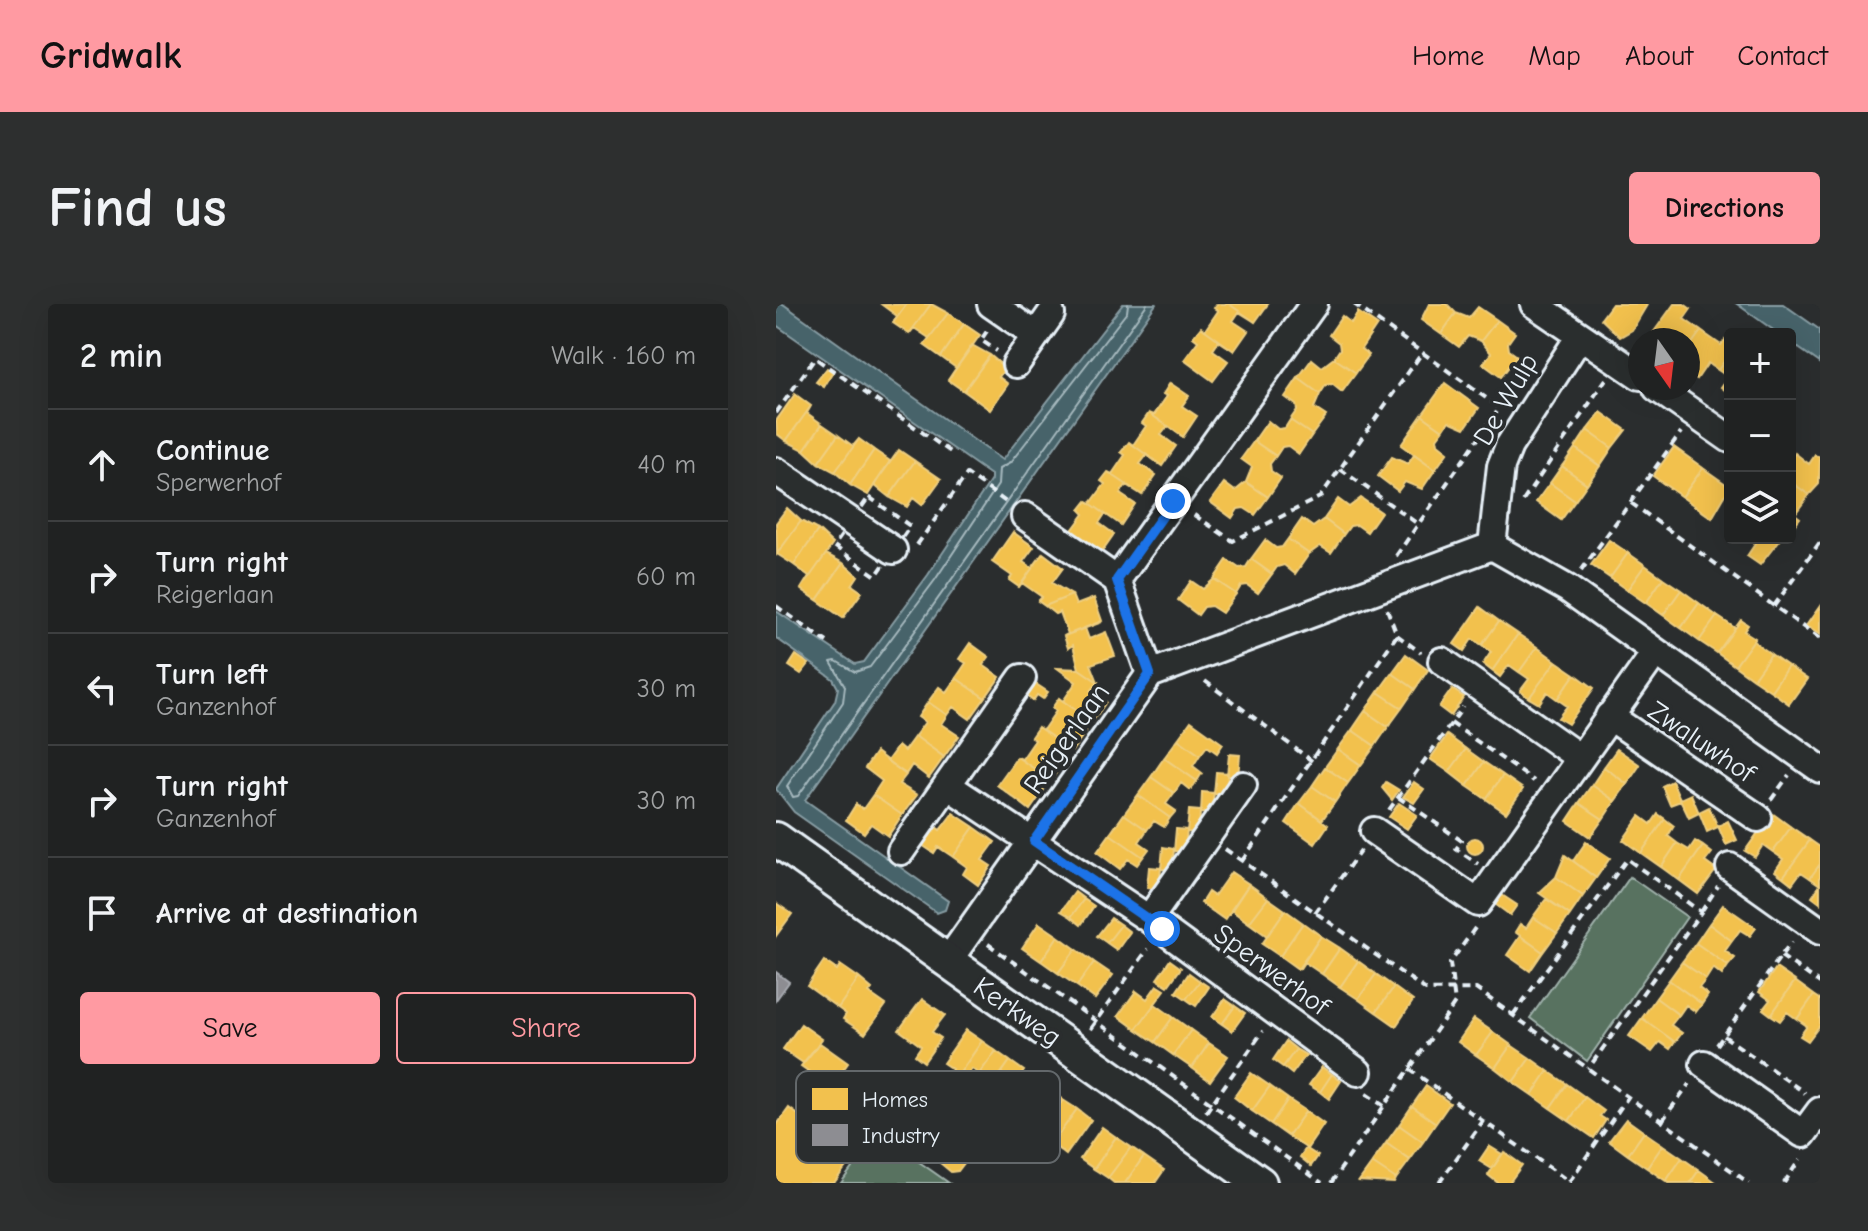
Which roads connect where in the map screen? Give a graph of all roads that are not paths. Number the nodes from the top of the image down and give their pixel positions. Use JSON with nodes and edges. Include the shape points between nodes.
{"nodes":[{"id":1,"x":991,"y":304,"type":"edge"},
{"id":2,"x":1314,"y":304,"type":"edge"},
{"id":3,"x":1534,"y":304,"type":"edge"},
{"id":4,"x":1580,"y":336,"type":"junction"},
{"id":5,"x":1016,"y":364,"type":"dead end"},
{"id":6,"x":1628,"y":367,"type":"edge"},
{"id":7,"x":1674,"y":400,"type":"edge"},
{"id":8,"x":1724,"y":435,"type":"edge"},
{"id":9,"x":776,"y":471,"type":"edge"},
{"id":10,"x":1019,"y":512,"type":"road end"},
{"id":11,"x":1492,"y":546,"type":"junction"},
{"id":12,"x":903,"y":551,"type":"road end"},
{"id":13,"x":1117,"y":580,"type":"junction"},
{"id":14,"x":1655,"y":653,"type":"junction"},
{"id":15,"x":1442,"y":661,"type":"dead end"},
{"id":16,"x":1150,"y":674,"type":"junction"},
{"id":17,"x":1022,"y":678,"type":"dead end"},
{"id":18,"x":1609,"y":716,"type":"junction"},
{"id":19,"x":1815,"y":756,"type":"edge"},
{"id":20,"x":1580,"y":758,"type":"junction"},
{"id":21,"x":947,"y":785,"type":"junction"},
{"id":22,"x":1243,"y":785,"type":"dead end"},
{"id":23,"x":1758,"y":818,"type":"dead end"},
{"id":24,"x":1374,"y":831,"type":"road end"},
{"id":25,"x":776,"y":839,"type":"edge"},
{"id":26,"x":1034,"y":841,"type":"junction"},
{"id":27,"x":901,"y":851,"type":"dead end"},
{"id":28,"x":1730,"y":867,"type":"dead end"},
{"id":29,"x":1156,"y":924,"type":"junction"},
{"id":30,"x":1813,"y":926,"type":"edge"},
{"id":31,"x":948,"y":961,"type":"junction"},
{"id":32,"x":1704,"y":1064,"type":"road end"},
{"id":33,"x":1358,"y":1072,"type":"dead end"},
{"id":34,"x":1814,"y":1103,"type":"edge"},
{"id":35,"x":1260,"y":1183,"type":"edge"}],
"edges":[{"from":1,"to":5,"type":"street","via":[[1043,325]]},
{"from":2,"to":13,"type":"street"},
{"from":3,"to":4,"type":"street"},
{"from":4,"to":6,"type":"street"},
{"from":4,"to":11,"type":"street","name":"De Wulp","via":[[1509,446],[1501,466]]},
{"from":7,"to":8,"type":"street"},
{"from":9,"to":12,"type":"street"},
{"from":10,"to":13,"type":"street"},
{"from":11,"to":14,"type":"street","via":[[1568,589]]},
{"from":11,"to":16,"type":"street","name":"Reigerlaan"},
{"from":13,"to":16,"type":"street"},
{"from":14,"to":18,"type":"street","name":"Zwaluwhof"},
{"from":14,"to":19,"type":"street"},
{"from":15,"to":20,"type":"street"},
{"from":16,"to":26,"type":"street","name":"Reigerlaan"},
{"from":17,"to":21,"type":"street"},
{"from":18,"to":20,"type":"street","name":"Zwaluwhof"},
{"from":18,"to":23,"type":"street","name":"Zwaluwhof"},
{"from":20,"to":24,"type":"street","name":"Zwaluwhof","via":[[1478,903]]},
{"from":21,"to":26,"type":"street","name":"Sperwerhof"},
{"from":21,"to":27,"type":"street"},
{"from":22,"to":29,"type":"street"},
{"from":25,"to":31,"type":"street","name":"Kerkweg"},
{"from":26,"to":29,"type":"street","name":"Sperwerhof"},
{"from":26,"to":31,"type":"street","name":"Reigerlaan"},
{"from":28,"to":30,"type":"street"},
{"from":29,"to":33,"type":"street","name":"Sperwerhof"},
{"from":31,"to":35,"type":"street","name":"Kerkweg"},
{"from":32,"to":34,"type":"street","via":[[1803,1134]]}]}
